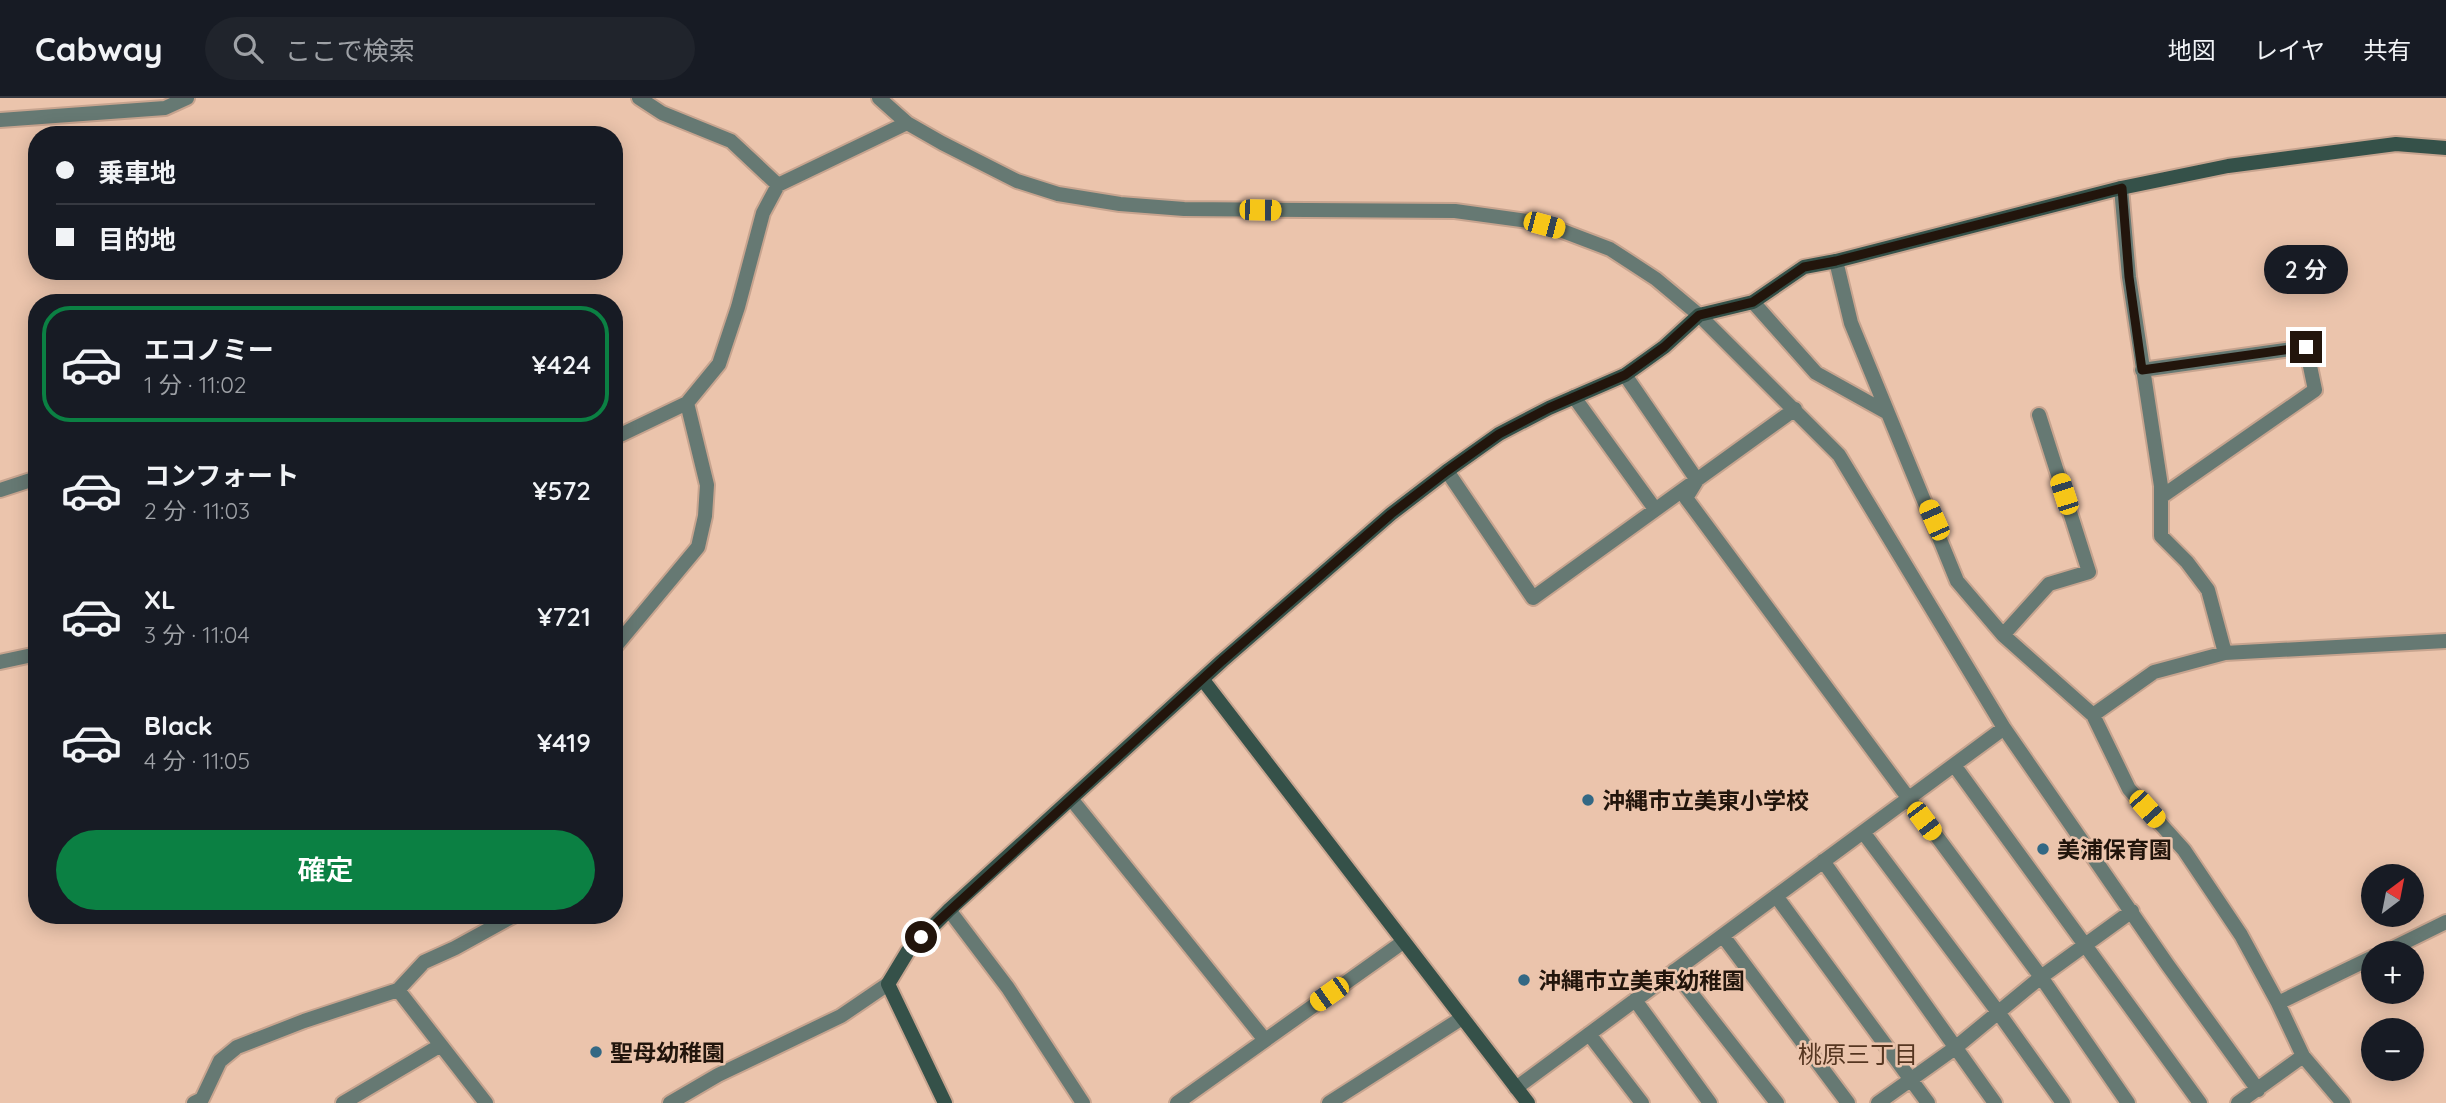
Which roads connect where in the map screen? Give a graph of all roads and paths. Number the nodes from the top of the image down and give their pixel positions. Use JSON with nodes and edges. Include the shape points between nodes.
{"nodes":[{"id":1,"x":187,"y":98,"type":"edge"},
{"id":2,"x":639,"y":98,"type":"edge"},
{"id":3,"x":879,"y":98,"type":"edge"},
{"id":4,"x":0,"y":120,"type":"edge"},
{"id":5,"x":907,"y":123,"type":"junction"},
{"id":6,"x":2446,"y":148,"type":"edge"},
{"id":7,"x":778,"y":185,"type":"junction"},
{"id":8,"x":2122,"y":188,"type":"junction"},
{"id":9,"x":1836,"y":261,"type":"junction"},
{"id":10,"x":1753,"y":302,"type":"junction"},
{"id":11,"x":1699,"y":315,"type":"junction"},
{"id":12,"x":2142,"y":370,"type":"junction"},
{"id":13,"x":1625,"y":375,"type":"junction"},
{"id":14,"x":1574,"y":397,"type":"junction"},
{"id":15,"x":687,"y":403,"type":"junction"},
{"id":16,"x":1795,"y":409,"type":"junction"},
{"id":17,"x":1886,"y":412,"type":"junction"},
{"id":18,"x":2039,"y":415,"type":"dead end"},
{"id":19,"x":623,"y":435,"type":"edge"},
{"id":20,"x":1447,"y":471,"type":"junction"},
{"id":21,"x":1697,"y":480,"type":"junction"},
{"id":22,"x":28,"y":481,"type":"edge"},
{"id":23,"x":0,"y":490,"type":"edge"},
{"id":24,"x":2161,"y":496,"type":"junction"},
{"id":25,"x":1655,"y":509,"type":"junction"},
{"id":26,"x":2003,"y":635,"type":"junction"},
{"id":27,"x":623,"y":637,"type":"edge"},
{"id":28,"x":2446,"y":640,"type":"edge"},
{"id":29,"x":2225,"y":653,"type":"junction"},
{"id":30,"x":28,"y":656,"type":"edge"},
{"id":31,"x":0,"y":662,"type":"edge"},
{"id":32,"x":1203,"y":680,"type":"junction"},
{"id":33,"x":2093,"y":715,"type":"junction"},
{"id":34,"x":2004,"y":728,"type":"junction"},
{"id":35,"x":1954,"y":765,"type":"junction"},
{"id":36,"x":1907,"y":799,"type":"junction"},
{"id":37,"x":1072,"y":800,"type":"junction"},
{"id":38,"x":1863,"y":832,"type":"junction"},
{"id":39,"x":1824,"y":861,"type":"junction"},
{"id":40,"x":1776,"y":896,"type":"junction"},
{"id":41,"x":949,"y":910,"type":"junction"},
{"id":42,"x":2132,"y":911,"type":"junction"},
{"id":43,"x":2446,"y":922,"type":"edge"},
{"id":44,"x":498,"y":924,"type":"edge"},
{"id":45,"x":1723,"y":936,"type":"junction"},
{"id":46,"x":2407,"y":941,"type":"edge"},
{"id":47,"x":1403,"y":942,"type":"junction"},
{"id":48,"x":2084,"y":946,"type":"junction"},
{"id":49,"x":2361,"y":963,"type":"edge"},
{"id":50,"x":1674,"y":971,"type":"junction"},
{"id":51,"x":2041,"y":977,"type":"junction"},
{"id":52,"x":888,"y":984,"type":"junction"},
{"id":53,"x":398,"y":990,"type":"junction"},
{"id":54,"x":1634,"y":1000,"type":"junction"},
{"id":55,"x":2278,"y":1003,"type":"junction"},
{"id":56,"x":1998,"y":1012,"type":"junction"},
{"id":57,"x":1462,"y":1018,"type":"junction"},
{"id":58,"x":1589,"y":1034,"type":"junction"},
{"id":59,"x":1265,"y":1040,"type":"junction"},
{"id":60,"x":441,"y":1045,"type":"junction"},
{"id":61,"x":1955,"y":1048,"type":"junction"},
{"id":62,"x":2303,"y":1056,"type":"junction"},
{"id":63,"x":1910,"y":1080,"type":"junction"},
{"id":64,"x":1516,"y":1088,"type":"junction"},
{"id":65,"x":2258,"y":1090,"type":"junction"},
{"id":66,"x":194,"y":1103,"type":"edge"},
{"id":67,"x":343,"y":1103,"type":"edge"},
{"id":68,"x":486,"y":1103,"type":"edge"},
{"id":69,"x":670,"y":1103,"type":"edge"},
{"id":70,"x":944,"y":1103,"type":"edge"},
{"id":71,"x":1083,"y":1103,"type":"edge"},
{"id":72,"x":1177,"y":1103,"type":"edge"},
{"id":73,"x":1329,"y":1103,"type":"edge"},
{"id":74,"x":1528,"y":1103,"type":"edge"},
{"id":75,"x":1642,"y":1103,"type":"edge"},
{"id":76,"x":1710,"y":1103,"type":"edge"},
{"id":77,"x":1777,"y":1103,"type":"edge"},
{"id":78,"x":1848,"y":1103,"type":"edge"},
{"id":79,"x":1878,"y":1103,"type":"edge"},
{"id":80,"x":1928,"y":1103,"type":"edge"},
{"id":81,"x":1995,"y":1103,"type":"edge"},
{"id":82,"x":2063,"y":1103,"type":"edge"},
{"id":83,"x":2128,"y":1103,"type":"edge"},
{"id":84,"x":2200,"y":1103,"type":"edge"},
{"id":85,"x":2238,"y":1103,"type":"edge"},
{"id":86,"x":2343,"y":1103,"type":"edge"}],
"edges":[{"from":1,"to":4,"type":"street","via":[[165,108]]},
{"from":2,"to":7,"type":"street","via":[[662,113],[731,141]]},
{"from":3,"to":5,"type":"street"},
{"from":5,"to":7,"type":"street"},
{"from":5,"to":11,"type":"street","via":[[1017,181],[1058,194],[1120,204],[1184,209],[1455,211],[1528,221],[1610,249]]},
{"from":6,"to":8,"type":"street","via":[[2396,144],[2228,166]]},
{"from":7,"to":15,"type":"street","via":[[763,213],[719,364]]},
{"from":8,"to":9,"type":"street"},
{"from":8,"to":12,"type":"street"},
{"from":9,"to":10,"type":"street","via":[[1804,267]]},
{"from":9,"to":17,"type":"street","via":[[1851,323]]},
{"from":10,"to":11,"type":"street"},
{"from":10,"to":17,"type":"street","via":[[1816,373]]},
{"from":11,"to":13,"type":"street"},
{"from":11,"to":16,"type":"street"},
{"from":12,"to":24,"type":"street"},
{"from":12,"to":24,"type":"street","via":[[2306,347],[2315,390]]},
{"from":13,"to":14,"type":"street"},
{"from":13,"to":21,"type":"street"},
{"from":14,"to":20,"type":"street","via":[[1499,434]]},
{"from":14,"to":25,"type":"street"},
{"from":15,"to":19,"type":"street"},
{"from":15,"to":27,"type":"street","via":[[707,485],[698,547]]},
{"from":16,"to":21,"type":"street"},
{"from":16,"to":34,"type":"street","via":[[1839,455]]},
{"from":17,"to":26,"type":"street","via":[[1957,581]]},
{"from":18,"to":26,"type":"street","via":[[2089,572],[2049,584]]},
{"from":20,"to":25,"type":"street","via":[[1533,598]]},
{"from":20,"to":32,"type":"street","via":[[1391,514]]},
{"from":21,"to":25,"type":"street"},
{"from":21,"to":36,"type":"street","via":[[1686,498]]},
{"from":22,"to":23,"type":"street"},
{"from":24,"to":29,"type":"street","via":[[2161,536],[2208,590]]},
{"from":26,"to":33,"type":"street"},
{"from":28,"to":29,"type":"street"},
{"from":29,"to":33,"type":"street","via":[[2154,672]]},
{"from":30,"to":31,"type":"street"},
{"from":32,"to":37,"type":"street"},
{"from":32,"to":47,"type":"street"},
{"from":33,"to":55,"type":"street","via":[[2129,789],[2184,850],[2241,935]]},
{"from":34,"to":35,"type":"street"},
{"from":34,"to":42,"type":"street"},
{"from":35,"to":36,"type":"street"},
{"from":35,"to":48,"type":"street"},
{"from":36,"to":38,"type":"street"},
{"from":36,"to":51,"type":"street"},
{"from":37,"to":41,"type":"street"},
{"from":37,"to":59,"type":"street"},
{"from":38,"to":39,"type":"street"},
{"from":38,"to":56,"type":"street"},
{"from":39,"to":40,"type":"street"},
{"from":39,"to":61,"type":"street"},
{"from":40,"to":45,"type":"street"},
{"from":40,"to":63,"type":"street"},
{"from":41,"to":52,"type":"street","via":[[908,951]]},
{"from":41,"to":71,"type":"street","via":[[1008,988]]},
{"from":42,"to":48,"type":"street"},
{"from":42,"to":65,"type":"street"},
{"from":43,"to":46,"type":"street"},
{"from":44,"to":53,"type":"street","via":[[424,962]]},
{"from":45,"to":50,"type":"street"},
{"from":45,"to":78,"type":"street"},
{"from":47,"to":57,"type":"street"},
{"from":47,"to":59,"type":"street"},
{"from":48,"to":51,"type":"street"},
{"from":48,"to":84,"type":"street"},
{"from":49,"to":55,"type":"street"},
{"from":50,"to":54,"type":"street"},
{"from":50,"to":77,"type":"street"},
{"from":51,"to":56,"type":"street"},
{"from":51,"to":83,"type":"street"},
{"from":52,"to":69,"type":"street","via":[[841,1016]]},
{"from":52,"to":70,"type":"street"},
{"from":53,"to":60,"type":"street"},
{"from":53,"to":66,"type":"street","via":[[237,1047],[220,1061],[202,1099]]},
{"from":54,"to":58,"type":"street"},
{"from":54,"to":76,"type":"street"},
{"from":55,"to":62,"type":"street"},
{"from":56,"to":61,"type":"street"},
{"from":56,"to":82,"type":"street"},
{"from":57,"to":64,"type":"street"},
{"from":57,"to":73,"type":"street"},
{"from":58,"to":64,"type":"street"},
{"from":58,"to":75,"type":"street"},
{"from":59,"to":72,"type":"street"},
{"from":60,"to":67,"type":"street"},
{"from":60,"to":68,"type":"street"},
{"from":61,"to":63,"type":"street"},
{"from":61,"to":81,"type":"street"},
{"from":62,"to":65,"type":"street"},
{"from":62,"to":86,"type":"street"},
{"from":63,"to":79,"type":"street"},
{"from":63,"to":80,"type":"street"},
{"from":64,"to":74,"type":"street"},
{"from":65,"to":85,"type":"street"}]}
